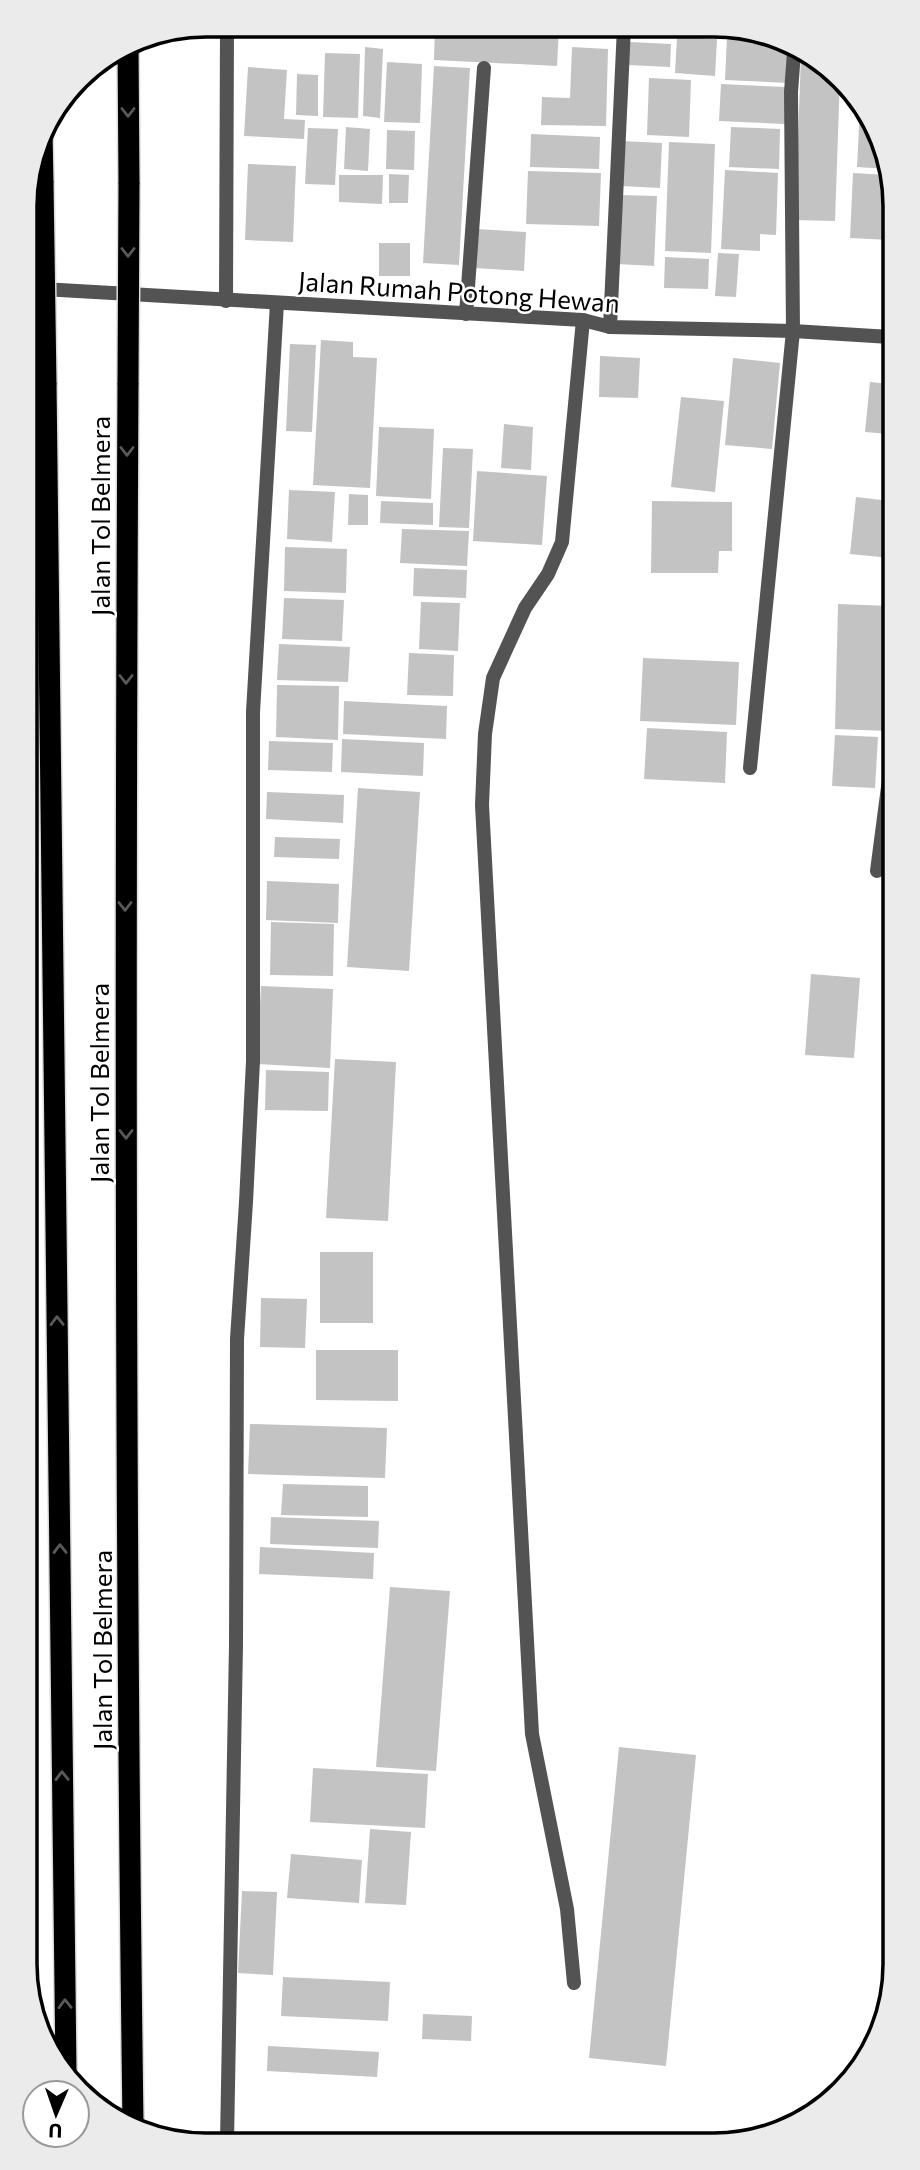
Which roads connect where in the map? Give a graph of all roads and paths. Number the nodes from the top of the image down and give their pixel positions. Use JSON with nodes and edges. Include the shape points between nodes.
{"nodes":[{"id":1,"x":227,"y":37,"type":"edge"},
{"id":2,"x":624,"y":37,"type":"edge"},
{"id":3,"x":128,"y":56,"type":"edge"},
{"id":4,"x":794,"y":57,"type":"edge"},
{"id":5,"x":484,"y":68,"type":"dead end"},
{"id":6,"x":43,"y":164,"type":"edge"},
{"id":7,"x":37,"y":289,"type":"edge"},
{"id":8,"x":226,"y":301,"type":"junction"},
{"id":9,"x":277,"y":303,"type":"junction"},
{"id":10,"x":466,"y":314,"type":"junction"},
{"id":11,"x":583,"y":320,"type":"junction"},
{"id":12,"x":610,"y":327,"type":"junction"},
{"id":13,"x":793,"y":331,"type":"junction"},
{"id":14,"x":883,"y":337,"type":"edge"},
{"id":15,"x":750,"y":768,"type":"dead end"},
{"id":16,"x":883,"y":825,"type":"edge"},
{"id":17,"x":877,"y":871,"type":"dead end"},
{"id":18,"x":574,"y":1983,"type":"dead end"},
{"id":19,"x":66,"y":2058,"type":"edge"},
{"id":20,"x":133,"y":2117,"type":"edge"},
{"id":21,"x":227,"y":2133,"type":"edge"}],
"edges":[{"from":1,"to":8,"type":"street"},
{"from":2,"to":12,"type":"street"},
{"from":3,"to":20,"type":"highway","name":"Jalan Tol Belmera","one_way":true,"bridge":true,"via":[[125,886]]},
{"from":4,"to":13,"type":"street"},
{"from":5,"to":10,"type":"street"},
{"from":19,"to":6,"type":"highway","name":"Jalan Tol Belmera","one_way":true,"bridge":true},
{"from":7,"to":8,"type":"street","name":"Jalan Rumah Potong Hewan"},
{"from":8,"to":9,"type":"street","name":"Jalan Rumah Potong Hewan"},
{"from":9,"to":10,"type":"street","name":"Jalan Rumah Potong Hewan"},
{"from":9,"to":21,"type":"street","via":[[253,712],[253,1061],[237,1339]]},
{"from":10,"to":11,"type":"street","name":"Jalan Rumah Potong Hewan"},
{"from":11,"to":12,"type":"street","name":"Jalan Rumah Potong Hewan"},
{"from":11,"to":18,"type":"street","via":[[562,542],[548,574],[524,608],[493,678],[482,805],[532,1734],[567,1909]]},
{"from":12,"to":13,"type":"street","name":"Jalan Rumah Potong Hewan"},
{"from":13,"to":14,"type":"street","name":"Jalan Rumah Potong Hewan"},
{"from":13,"to":15,"type":"street"},
{"from":16,"to":17,"type":"street"}]}
